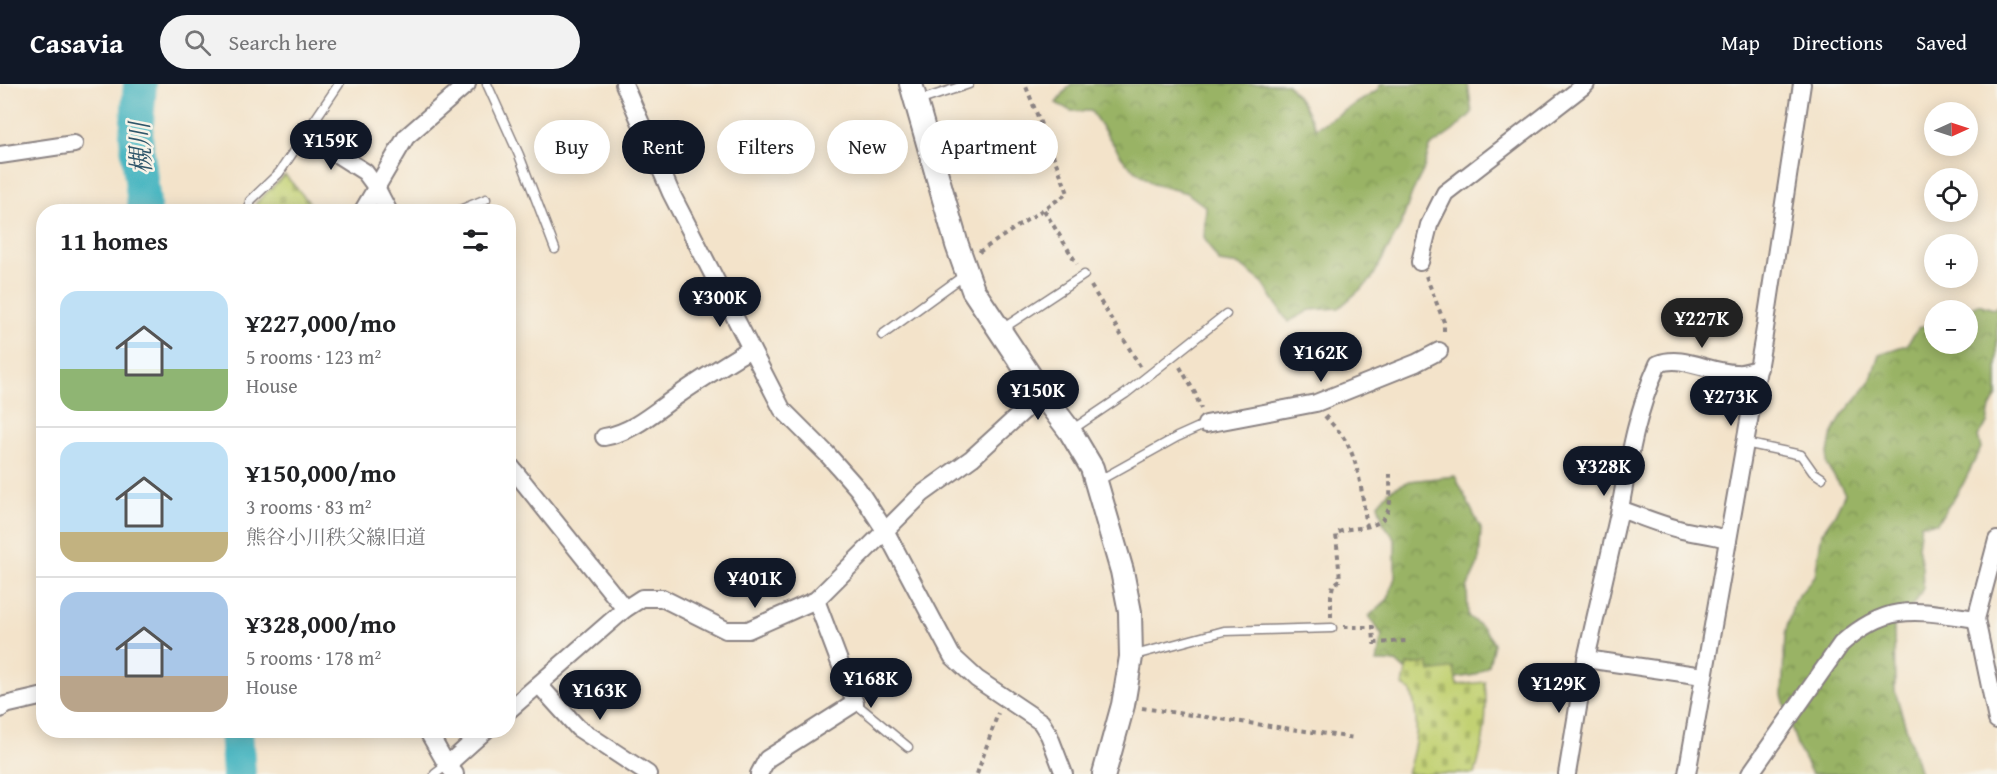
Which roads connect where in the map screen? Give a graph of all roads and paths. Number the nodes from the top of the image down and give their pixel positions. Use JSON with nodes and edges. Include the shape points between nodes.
{"nodes":[{"id":1,"x":339,"y":84,"type":"edge"},
{"id":2,"x":467,"y":84,"type":"edge"},
{"id":3,"x":487,"y":84,"type":"edge"},
{"id":4,"x":624,"y":84,"type":"edge"},
{"id":5,"x":969,"y":84,"type":"edge"},
{"id":6,"x":1025,"y":84,"type":"edge"},
{"id":7,"x":1586,"y":84,"type":"edge"},
{"id":8,"x":1802,"y":84,"type":"edge"},
{"id":9,"x":914,"y":93,"type":"edge"},
{"id":10,"x":305,"y":134,"type":"junction"},
{"id":11,"x":74,"y":144,"type":"dead end"},
{"id":12,"x":0,"y":155,"type":"edge"},
{"id":13,"x":376,"y":187,"type":"junction"},
{"id":14,"x":486,"y":199,"type":"dead end"},
{"id":15,"x":250,"y":204,"type":"edge"},
{"id":16,"x":366,"y":204,"type":"edge"},
{"id":17,"x":385,"y":204,"type":"edge"},
{"id":18,"x":474,"y":204,"type":"edge"},
{"id":19,"x":1044,"y":210,"type":"junction"},
{"id":20,"x":555,"y":249,"type":"dead end"},
{"id":21,"x":1420,"y":262,"type":"joint"},
{"id":22,"x":964,"y":268,"type":"junction"},
{"id":23,"x":1084,"y":275,"type":"junction"},
{"id":24,"x":1226,"y":314,"type":"dead end"},
{"id":25,"x":1000,"y":330,"type":"junction"},
{"id":26,"x":882,"y":335,"type":"dead end"},
{"id":27,"x":750,"y":349,"type":"junction"},
{"id":28,"x":1439,"y":351,"type":"joint"},
{"id":29,"x":1173,"y":356,"type":"junction"},
{"id":30,"x":1758,"y":368,"type":"junction"},
{"id":31,"x":1146,"y":377,"type":"junction"},
{"id":32,"x":1042,"y":394,"type":"junction"},
{"id":33,"x":1316,"y":403,"type":"junction"},
{"id":34,"x":1206,"y":424,"type":"junction"},
{"id":35,"x":1070,"y":431,"type":"junction"},
{"id":36,"x":604,"y":437,"type":"dead end"},
{"id":37,"x":1745,"y":443,"type":"junction"},
{"id":38,"x":1390,"y":474,"type":"dead end"},
{"id":39,"x":1822,"y":478,"type":"dead end"},
{"id":40,"x":516,"y":479,"type":"edge"},
{"id":41,"x":1097,"y":482,"type":"junction"},
{"id":42,"x":1620,"y":508,"type":"junction"},
{"id":43,"x":1368,"y":527,"type":"junction"},
{"id":44,"x":886,"y":532,"type":"junction"},
{"id":45,"x":1728,"y":540,"type":"junction"},
{"id":46,"x":1997,"y":540,"type":"edge"},
{"id":47,"x":816,"y":600,"type":"junction"},
{"id":48,"x":625,"y":609,"type":"junction"},
{"id":49,"x":1976,"y":619,"type":"junction"},
{"id":50,"x":1332,"y":628,"type":"junction"},
{"id":51,"x":1406,"y":641,"type":"dead end"},
{"id":52,"x":1131,"y":657,"type":"junction"},
{"id":53,"x":1586,"y":659,"type":"junction"},
{"id":54,"x":1703,"y":676,"type":"junction"},
{"id":55,"x":538,"y":685,"type":"junction"},
{"id":56,"x":36,"y":698,"type":"edge"},
{"id":57,"x":1005,"y":699,"type":"junction"},
{"id":58,"x":855,"y":703,"type":"junction"},
{"id":59,"x":516,"y":704,"type":"edge"},
{"id":60,"x":1123,"y":705,"type":"junction"},
{"id":61,"x":0,"y":709,"type":"edge"},
{"id":62,"x":1997,"y":720,"type":"edge"},
{"id":63,"x":431,"y":738,"type":"edge"},
{"id":64,"x":478,"y":738,"type":"edge"},
{"id":65,"x":1355,"y":738,"type":"dead end"},
{"id":66,"x":908,"y":747,"type":"dead end"},
{"id":67,"x":446,"y":771,"type":"edge"},
{"id":68,"x":648,"y":774,"type":"edge"},
{"id":69,"x":759,"y":774,"type":"edge"},
{"id":70,"x":977,"y":774,"type":"edge"},
{"id":71,"x":1064,"y":774,"type":"edge"},
{"id":72,"x":1104,"y":774,"type":"edge"},
{"id":73,"x":1567,"y":774,"type":"edge"},
{"id":74,"x":1687,"y":774,"type":"edge"},
{"id":75,"x":1749,"y":774,"type":"edge"}],
"edges":[{"from":1,"to":10,"type":"lane"},
{"from":2,"to":13,"type":"street","via":[[405,137]]},
{"from":3,"to":20,"type":"lane"},
{"from":4,"to":27,"type":"street","via":[[671,193]]},
{"from":5,"to":9,"type":"lane"},
{"from":6,"to":19,"type":"path","via":[[1068,194]]},
{"from":7,"to":21,"type":"street","via":[[1445,193],[1429,225]]},
{"from":8,"to":30,"type":"street"},
{"from":9,"to":22,"type":"street"},
{"from":10,"to":13,"type":"street","via":[[365,172]]},
{"from":10,"to":15,"type":"lane","via":[[279,173]]},
{"from":11,"to":12,"type":"street"},
{"from":13,"to":16,"type":"street"},
{"from":13,"to":17,"type":"street"},
{"from":14,"to":18,"type":"lane"},
{"from":19,"to":22,"type":"path"},
{"from":19,"to":23,"type":"path"},
{"from":21,"to":28,"type":"path","via":[[1444,322]]},
{"from":22,"to":25,"type":"street","via":[[973,290]]},
{"from":22,"to":26,"type":"lane"},
{"from":23,"to":25,"type":"lane"},
{"from":23,"to":31,"type":"path"},
{"from":24,"to":29,"type":"lane"},
{"from":25,"to":32,"type":"street"},
{"from":27,"to":36,"type":"street","via":[[634,427]]},
{"from":27,"to":44,"type":"street","via":[[782,409],[858,489]]},
{"from":28,"to":33,"type":"street"},
{"from":29,"to":31,"type":"lane"},
{"from":29,"to":34,"type":"path","via":[[1195,393]]},
{"from":30,"to":37,"type":"street"},
{"from":30,"to":42,"type":"street","via":[[1736,374],[1680,361],[1658,364],[1646,390],[1633,438]]},
{"from":31,"to":35,"type":"lane"},
{"from":32,"to":35,"type":"street"},
{"from":32,"to":44,"type":"street","via":[[972,458],[922,494]]},
{"from":33,"to":34,"type":"street"},
{"from":33,"to":43,"type":"path","via":[[1342,436],[1351,455]]},
{"from":34,"to":41,"type":"lane"},
{"from":35,"to":41,"type":"street"},
{"from":37,"to":39,"type":"lane","via":[[1801,455]]},
{"from":37,"to":45,"type":"street"},
{"from":38,"to":43,"type":"path","via":[[1387,516]]},
{"from":40,"to":48,"type":"street"},
{"from":41,"to":52,"type":"street","via":[[1130,612]]},
{"from":42,"to":45,"type":"street","via":[[1659,524]]},
{"from":42,"to":53,"type":"street"},
{"from":43,"to":50,"type":"path","via":[[1336,534],[1340,580],[1333,585],[1331,595]]},
{"from":44,"to":47,"type":"street"},
{"from":44,"to":57,"type":"street","via":[[952,656]]},
{"from":45,"to":54,"type":"street"},
{"from":46,"to":49,"type":"street"},
{"from":47,"to":48,"type":"street","via":[[748,630],[726,630],[662,598],[642,598]]},
{"from":47,"to":58,"type":"street"},
{"from":48,"to":55,"type":"street"},
{"from":49,"to":62,"type":"street"},
{"from":49,"to":75,"type":"street","via":[[1916,611],[1885,615],[1856,631],[1841,644]]},
{"from":50,"to":51,"type":"path","via":[[1373,627],[1374,642]]},
{"from":50,"to":52,"type":"lane","via":[[1224,631]]},
{"from":52,"to":60,"type":"street"},
{"from":53,"to":54,"type":"street"},
{"from":53,"to":73,"type":"street"},
{"from":54,"to":74,"type":"street"},
{"from":55,"to":59,"type":"street"},
{"from":55,"to":68,"type":"street","via":[[578,728]]},
{"from":56,"to":61,"type":"street"},
{"from":57,"to":70,"type":"path"},
{"from":57,"to":71,"type":"street","via":[[1041,722]]},
{"from":58,"to":66,"type":"lane"},
{"from":58,"to":69,"type":"street","via":[[767,759]]},
{"from":60,"to":65,"type":"path"},
{"from":60,"to":72,"type":"street"},
{"from":63,"to":67,"type":"street"},
{"from":64,"to":67,"type":"street"}]}
